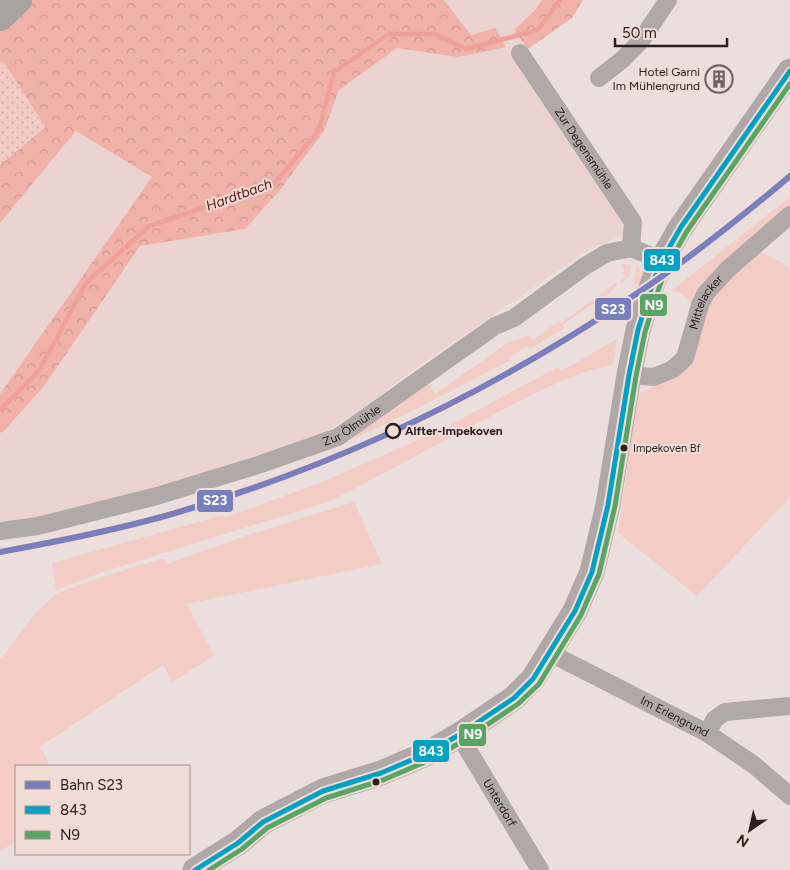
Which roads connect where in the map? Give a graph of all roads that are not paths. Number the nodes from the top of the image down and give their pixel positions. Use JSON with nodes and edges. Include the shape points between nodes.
{"nodes":[{"id":1,"x":18,"y":0,"type":"edge"},
{"id":2,"x":668,"y":0,"type":"edge"},
{"id":3,"x":0,"y":16,"type":"edge"},
{"id":4,"x":520,"y":53,"type":"dead end"},
{"id":5,"x":790,"y":71,"type":"edge"},
{"id":6,"x":599,"y":78,"type":"dead end"},
{"id":7,"x":790,"y":215,"type":"edge"},
{"id":8,"x":631,"y":248,"type":"junction"},
{"id":9,"x":662,"y":260,"type":"junction"},
{"id":10,"x":628,"y":375,"type":"junction"},
{"id":11,"x":0,"y":531,"type":"edge"},
{"id":12,"x":550,"y":653,"type":"junction"},
{"id":13,"x":790,"y":706,"type":"edge"},
{"id":14,"x":707,"y":733,"type":"junction"},
{"id":15,"x":459,"y":735,"type":"junction"},
{"id":16,"x":790,"y":796,"type":"edge"},
{"id":17,"x":195,"y":870,"type":"edge"},
{"id":18,"x":540,"y":870,"type":"edge"}],
"edges":[{"from":1,"to":3,"type":"main road"},
{"from":2,"to":6,"type":"street","via":[[640,42]]},
{"from":4,"to":8,"type":"street","name":"Zur Degensmühle","via":[[633,222]]},
{"from":5,"to":9,"type":"street","via":[[681,227]]},
{"from":7,"to":10,"type":"street","name":"Mittelacker","via":[[728,269],[706,293],[685,358],[672,369],[654,377]]},
{"from":8,"to":9,"type":"street"},
{"from":8,"to":11,"type":"street","name":"Zur Ölmühle","via":[[607,253],[584,266],[514,318],[495,326],[338,436],[157,496],[38,526]]},
{"from":9,"to":10,"type":"street","via":[[647,298]]},
{"from":10,"to":12,"type":"street","via":[[608,505],[592,572],[575,611]]},
{"from":12,"to":14,"type":"street","name":"Im Erlengrund"},
{"from":12,"to":15,"type":"street","via":[[533,679],[514,698]]},
{"from":13,"to":14,"type":"street","via":[[725,712],[715,719]]},
{"from":14,"to":16,"type":"street","name":"Im Erlengrund","via":[[754,764]]},
{"from":15,"to":17,"type":"street","via":[[428,753],[323,791],[285,810]]},
{"from":15,"to":18,"type":"street","name":"Unterdorf"}]}
